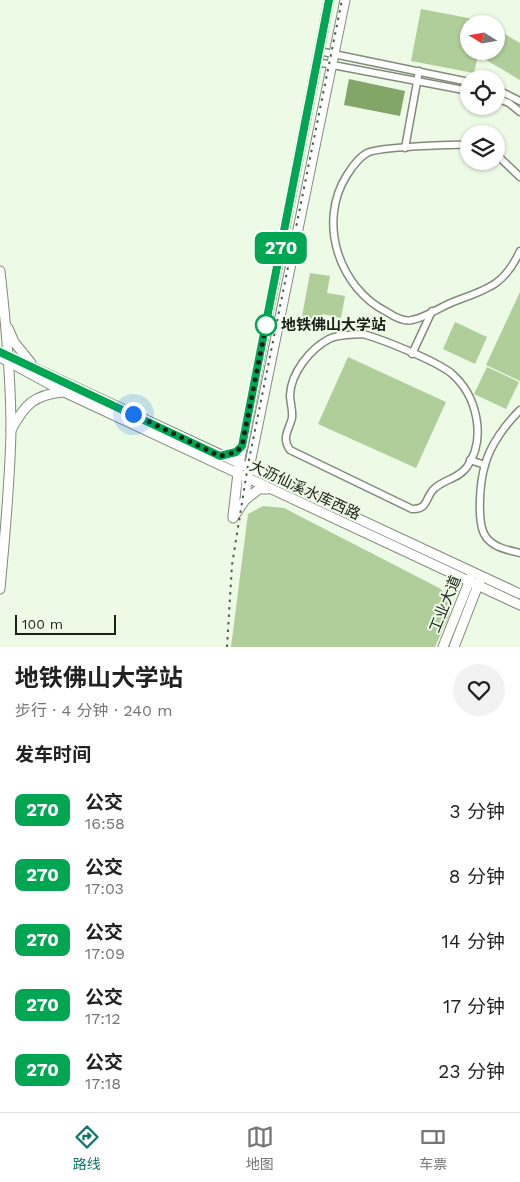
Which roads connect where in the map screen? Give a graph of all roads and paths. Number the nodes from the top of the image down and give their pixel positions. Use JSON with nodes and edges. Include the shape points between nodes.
{"nodes":[{"id":1,"x":329,"y":0,"type":"edge"},
{"id":2,"x":344,"y":0,"type":"edge"},
{"id":3,"x":319,"y":51,"type":"junction"},
{"id":4,"x":334,"y":54,"type":"junction"},
{"id":5,"x":317,"y":62,"type":"junction"},
{"id":6,"x":332,"y":65,"type":"junction"},
{"id":7,"x":419,"y":71,"type":"junction"},
{"id":8,"x":460,"y":80,"type":"edge"},
{"id":9,"x":417,"y":82,"type":"junction"},
{"id":10,"x":460,"y":89,"type":"edge"},
{"id":11,"x":505,"y":94,"type":"edge"},
{"id":12,"x":505,"y":101,"type":"edge"},
{"id":13,"x":520,"y":101,"type":"edge"},
{"id":14,"x":520,"y":112,"type":"edge"},
{"id":15,"x":460,"y":145,"type":"edge"},
{"id":16,"x":405,"y":148,"type":"junction"},
{"id":17,"x":505,"y":163,"type":"edge"},
{"id":18,"x":520,"y":177,"type":"edge"},
{"id":19,"x":520,"y":251,"type":"edge"},
{"id":20,"x":0,"y":271,"type":"edge"},
{"id":21,"x":432,"y":311,"type":"junction"},
{"id":22,"x":6,"y":323,"type":"junction"},
{"id":23,"x":412,"y":354,"type":"junction"},
{"id":24,"x":4,"y":357,"type":"edge"},
{"id":25,"x":35,"y":367,"type":"junction"},
{"id":26,"x":64,"y":392,"type":"junction"},
{"id":27,"x":520,"y":410,"type":"edge"},
{"id":28,"x":11,"y":430,"type":"junction"},
{"id":29,"x":242,"y":446,"type":"junction"},
{"id":30,"x":218,"y":460,"type":"junction"},
{"id":31,"x":470,"y":460,"type":"junction"},
{"id":32,"x":239,"y":464,"type":"junction"},
{"id":33,"x":485,"y":465,"type":"junction"},
{"id":34,"x":248,"y":473,"type":"junction"},
{"id":35,"x":237,"y":474,"type":"junction"},
{"id":36,"x":270,"y":489,"type":"junction"},
{"id":37,"x":235,"y":492,"type":"junction"},
{"id":38,"x":245,"y":500,"type":"junction"},
{"id":39,"x":520,"y":554,"type":"edge"},
{"id":40,"x":476,"y":579,"type":"junction"},
{"id":41,"x":0,"y":589,"type":"edge"},
{"id":42,"x":520,"y":594,"type":"edge"},
{"id":43,"x":520,"y":605,"type":"edge"},
{"id":44,"x":443,"y":647,"type":"edge"},
{"id":45,"x":454,"y":647,"type":"edge"}],
"edges":[{"from":1,"to":3,"type":"street"},
{"from":2,"to":4,"type":"street"},
{"from":3,"to":4,"type":"street"},
{"from":3,"to":5,"type":"street"},
{"from":4,"to":6,"type":"street"},
{"from":4,"to":7,"type":"street"},
{"from":5,"to":6,"type":"street"},
{"from":5,"to":29,"type":"street"},
{"from":6,"to":9,"type":"street"},
{"from":6,"to":34,"type":"street"},
{"from":7,"to":8,"type":"street"},
{"from":7,"to":9,"type":"street"},
{"from":9,"to":10,"type":"street"},
{"from":9,"to":16,"type":"street"},
{"from":11,"to":13,"type":"street"},
{"from":12,"to":14,"type":"street"},
{"from":15,"to":16,"type":"street"},
{"from":16,"to":21,"type":"street","via":[[368,152],[354,165],[342,183],[336,206],[335,245],[346,274],[375,306],[410,321]]},
{"from":17,"to":18,"type":"street"},
{"from":19,"to":21,"type":"street","via":[[511,271],[486,289]]},
{"from":20,"to":22,"type":"street"},
{"from":21,"to":23,"type":"street"},
{"from":22,"to":24,"type":"street"},
{"from":22,"to":25,"type":"street","via":[[14,342]]},
{"from":23,"to":31,"type":"street","via":[[450,372],[469,395],[478,426],[477,444]]},
{"from":23,"to":31,"type":"street","via":[[382,339],[363,334],[328,340],[305,360],[295,375],[286,445],[290,450],[418,510],[425,506],[434,488],[456,478]]},
{"from":24,"to":25,"type":"street"},
{"from":24,"to":26,"type":"street","name":"大沥仙溪水库西路"},
{"from":24,"to":28,"type":"street"},
{"from":25,"to":30,"type":"street"},
{"from":26,"to":28,"type":"street","via":[[45,394],[30,402]]},
{"from":26,"to":30,"type":"street","name":"大沥仙溪水库西路"},
{"from":27,"to":33,"type":"street","via":[[507,423]]},
{"from":28,"to":41,"type":"street"},
{"from":29,"to":30,"type":"street"},
{"from":29,"to":32,"type":"street"},
{"from":30,"to":32,"type":"street"},
{"from":30,"to":35,"type":"street","name":"大沥仙溪水库西路"},
{"from":30,"to":37,"type":"street","via":[[228,473]]},
{"from":31,"to":33,"type":"street"},
{"from":32,"to":34,"type":"street"},
{"from":32,"to":35,"type":"street"},
{"from":33,"to":39,"type":"street","via":[[479,504],[480,523],[485,536],[494,546]]},
{"from":34,"to":35,"type":"street","name":"大沥仙溪水库西路"},
{"from":34,"to":36,"type":"street","name":"大沥仙溪水库西路"},
{"from":34,"to":38,"type":"street"},
{"from":34,"to":40,"type":"street"},
{"from":35,"to":37,"type":"street"},
{"from":36,"to":38,"type":"street","via":[[259,489]]},
{"from":36,"to":40,"type":"street","name":"大沥仙溪水库西路"},
{"from":37,"to":38,"type":"street","via":[[233,518]]},
{"from":40,"to":42,"type":"street"},
{"from":40,"to":43,"type":"street","name":"大沥仙溪水库西路"},
{"from":40,"to":44,"type":"street","name":"工业大道"},
{"from":40,"to":45,"type":"street","name":"工业大道"}]}
